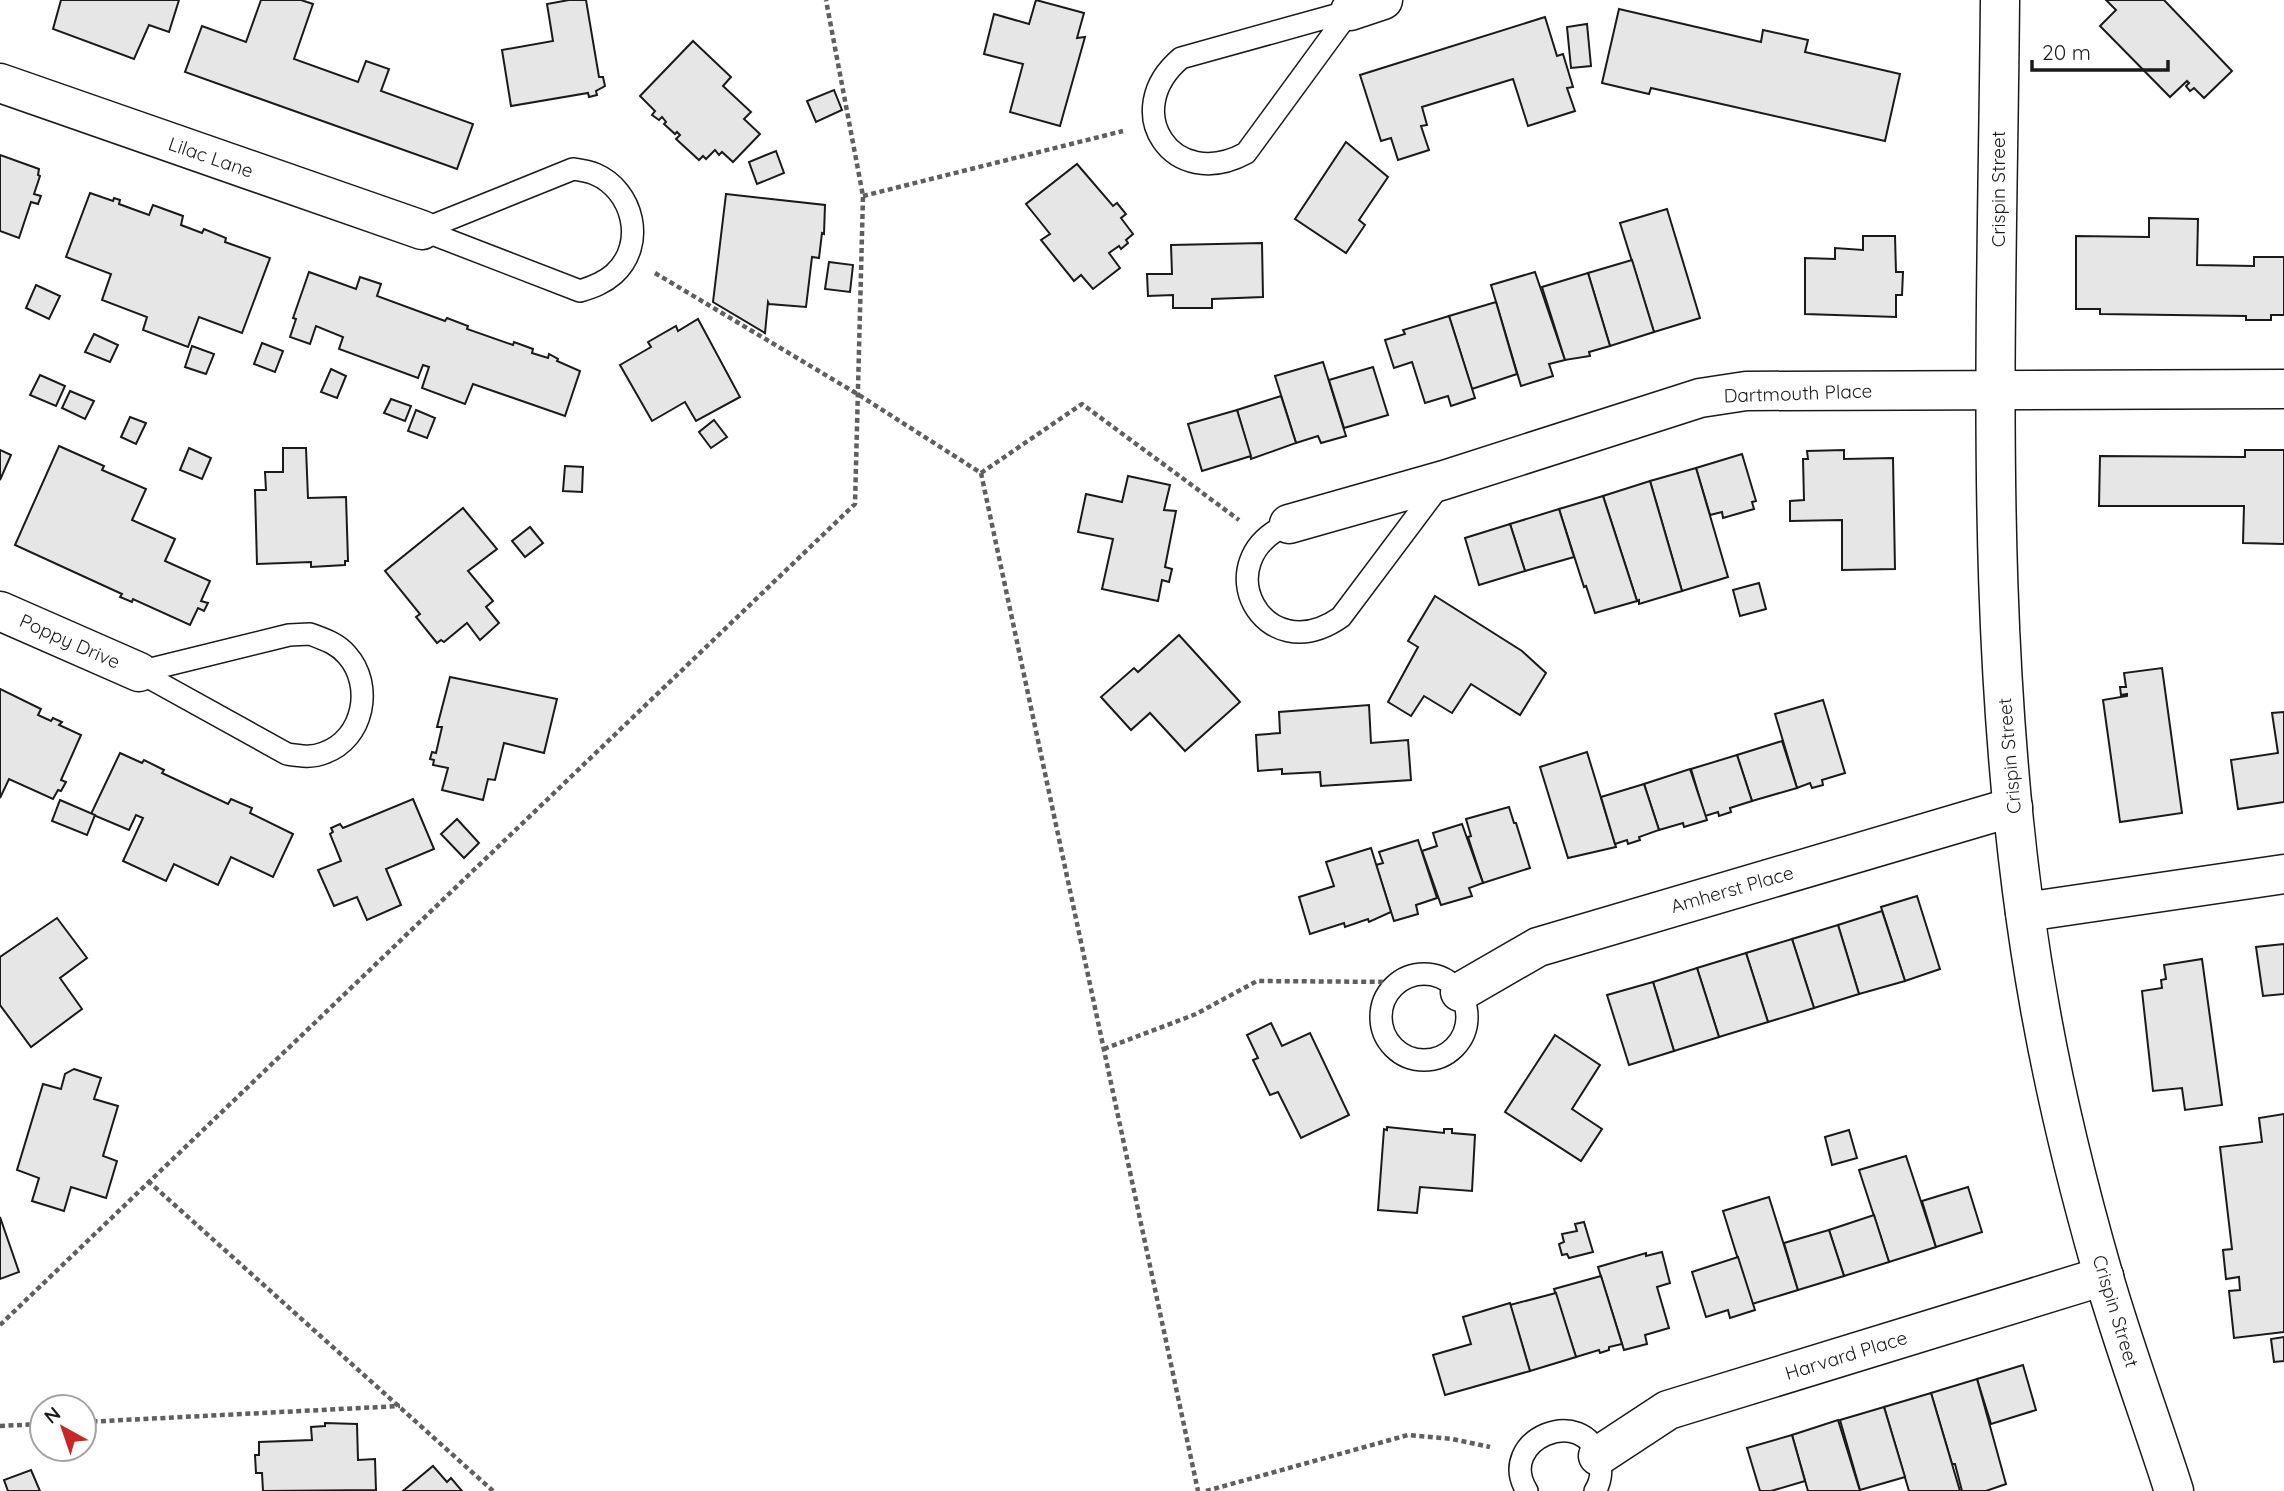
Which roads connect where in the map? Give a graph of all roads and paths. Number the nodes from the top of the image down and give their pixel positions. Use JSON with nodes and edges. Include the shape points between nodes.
{"nodes":[{"id":1,"x":825,"y":0,"type":"edge"},
{"id":2,"x":2000,"y":0,"type":"edge"},
{"id":3,"x":1366,"y":5,"type":"edge"},
{"id":4,"x":0,"y":83,"type":"edge"},
{"id":5,"x":1154,"y":123,"type":"junction"},
{"id":6,"x":863,"y":196,"type":"junction"},
{"id":7,"x":422,"y":230,"type":"junction"},
{"id":8,"x":628,"y":256,"type":"junction"},
{"id":9,"x":2284,"y":389,"type":"edge"},
{"id":10,"x":1997,"y":390,"type":"junction"},
{"id":11,"x":859,"y":395,"type":"junction"},
{"id":12,"x":981,"y":472,"type":"junction"},
{"id":13,"x":1444,"y":480,"type":"junction"},
{"id":14,"x":1276,"y":531,"type":"junction"},
{"id":15,"x":0,"y":611,"type":"edge"},
{"id":16,"x":139,"y":672,"type":"junction"},
{"id":17,"x":2013,"y":807,"type":"junction"},
{"id":18,"x":2284,"y":874,"type":"edge"},
{"id":19,"x":2025,"y":912,"type":"junction"},
{"id":20,"x":1400,"y":982,"type":"junction"},
{"id":21,"x":1460,"y":992,"type":"junction"},
{"id":22,"x":1104,"y":1049,"type":"junction"},
{"id":23,"x":148,"y":1181,"type":"junction"},
{"id":24,"x":2104,"y":1276,"type":"junction"},
{"id":25,"x":0,"y":1325,"type":"edge"},
{"id":26,"x":400,"y":1406,"type":"junction"},
{"id":27,"x":98,"y":1421,"type":"edge"},
{"id":28,"x":28,"y":1425,"type":"edge"},
{"id":29,"x":0,"y":1426,"type":"edge"},
{"id":30,"x":1524,"y":1454,"type":"junction"},
{"id":31,"x":1597,"y":1473,"type":"edge"},
{"id":32,"x":493,"y":1491,"type":"edge"},
{"id":33,"x":1198,"y":1491,"type":"edge"},
{"id":34,"x":1206,"y":1491,"type":"edge"},
{"id":35,"x":1527,"y":1491,"type":"edge"},
{"id":36,"x":2174,"y":1491,"type":"edge"}],
"edges":[{"from":1,"to":6,"type":"path"},
{"from":2,"to":10,"type":"street","name":"Crispin Street"},
{"from":3,"to":5,"type":"lane","via":[[1181,58],[1157,86]]},
{"from":3,"to":5,"type":"lane","via":[[1246,153],[1230,163],[1192,163],[1162,140]]},
{"from":4,"to":7,"type":"street","name":"Lilac Lane"},
{"from":5,"to":6,"type":"path"},
{"from":6,"to":11,"type":"path"},
{"from":7,"to":8,"type":"lane","via":[[580,291],[616,273]]},
{"from":7,"to":8,"type":"lane","via":[[573,169],[611,183],[624,198],[632,217]]},
{"from":8,"to":11,"type":"path"},
{"from":9,"to":10,"type":"street","name":"Dartmouth Place"},
{"from":10,"to":13,"type":"street","name":"Dartmouth Place","via":[[1746,391],[1700,398]]},
{"from":10,"to":17,"type":"street","name":"Crispin Street","via":[[1999,614]]},
{"from":11,"to":12,"type":"path"},
{"from":11,"to":23,"type":"path","via":[[855,504]]},
{"from":12,"to":14,"type":"path","via":[[1082,404]]},
{"from":12,"to":22,"type":"path"},
{"from":13,"to":14,"type":"street","name":"Dartmouth Place"},
{"from":13,"to":14,"type":"lane","via":[[1341,617],[1326,628],[1290,632],[1259,613],[1250,597],[1250,561],[1258,544]]},
{"from":15,"to":16,"type":"street","name":"Poppy Drive"},
{"from":16,"to":16,"type":"lane","via":[[287,754],[306,757],[341,744],[361,712],[363,691],[358,671],[330,641],[310,634],[289,635]]},
{"from":17,"to":19,"type":"street","name":"Crispin Street"},
{"from":17,"to":21,"type":"street","name":"Amherst Place","via":[[1538,947]]},
{"from":18,"to":19,"type":"street"},
{"from":19,"to":24,"type":"street","name":"Crispin Street","via":[[2057,1094]]},
{"from":20,"to":21,"type":"lane","via":[[1432,974]]},
{"from":20,"to":21,"type":"lane","via":[[1382,1009],[1383,1027],[1389,1042],[1417,1060],[1450,1052],[1461,1040],[1467,1007]]},
{"from":20,"to":22,"type":"path","via":[[1257,981],[1196,1014]]},
{"from":22,"to":33,"type":"path"},
{"from":23,"to":25,"type":"path"},
{"from":23,"to":26,"type":"path"},
{"from":24,"to":31,"type":"street","name":"Harvard Place","via":[[1668,1410]]},
{"from":24,"to":36,"type":"street","name":"Crispin Street"},
{"from":26,"to":27,"type":"path"},
{"from":26,"to":32,"type":"path"},
{"from":28,"to":29,"type":"path"},
{"from":30,"to":31,"type":"lane","via":[[1546,1432],[1577,1433],[1590,1442]]},
{"from":30,"to":34,"type":"path","via":[[1408,1435]]},
{"from":30,"to":35,"type":"lane","via":[[1520,1469]]}]}
